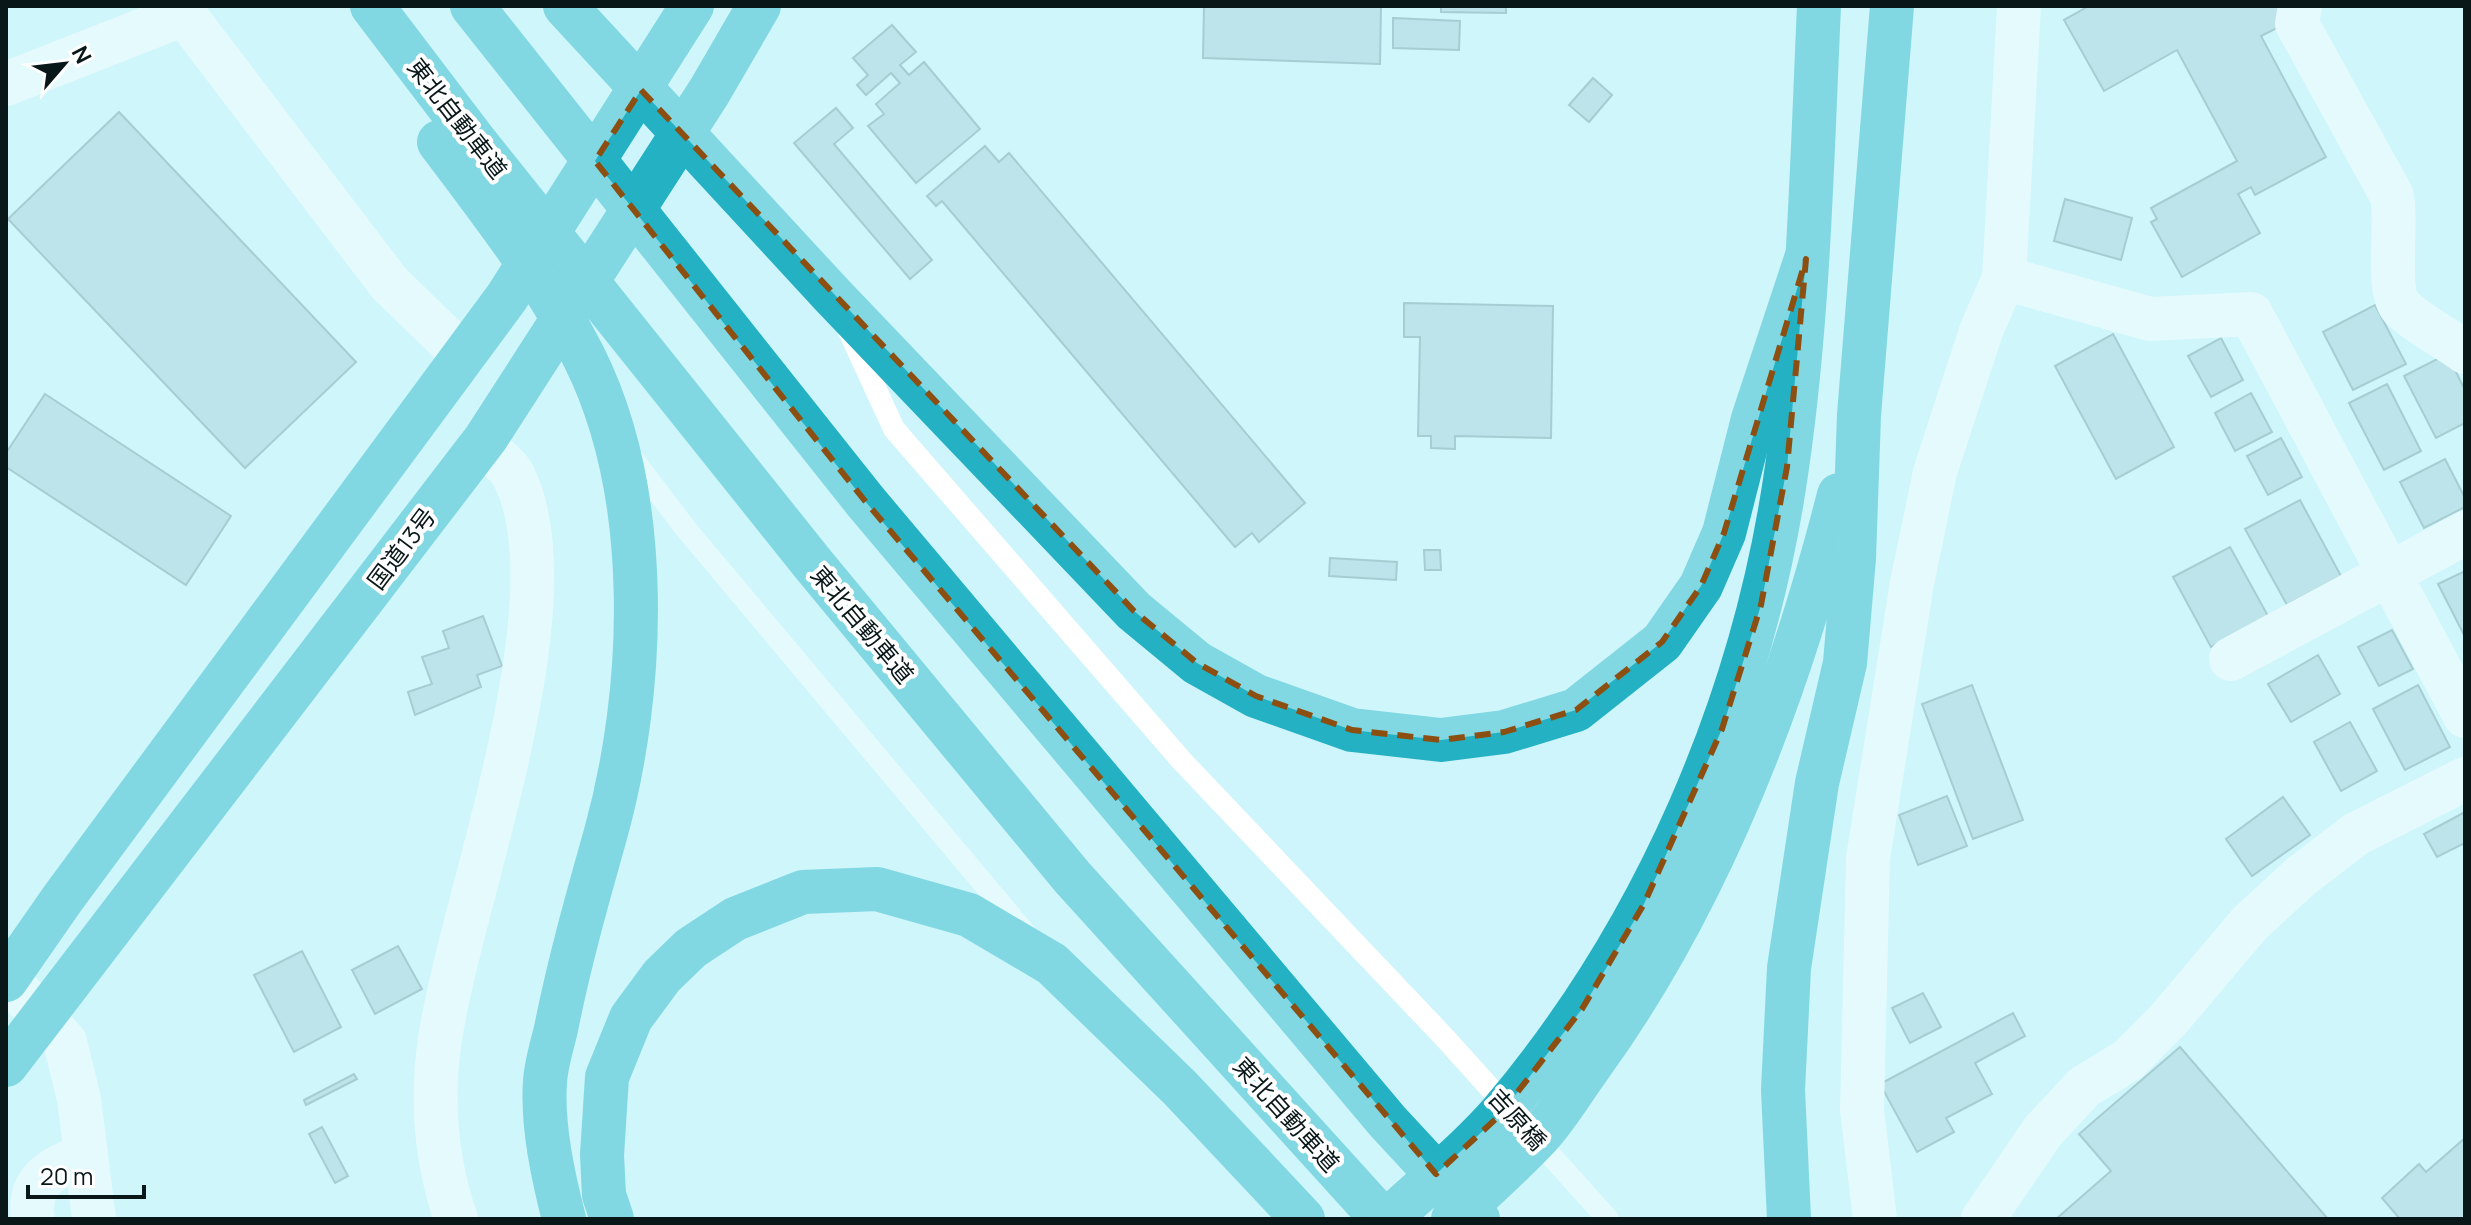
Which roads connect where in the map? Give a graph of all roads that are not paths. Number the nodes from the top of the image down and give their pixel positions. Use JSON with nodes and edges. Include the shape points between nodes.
{"nodes":[{"id":1,"x":339,"y":6,"type":"edge"},
{"id":2,"x":372,"y":6,"type":"edge"},
{"id":3,"x":472,"y":6,"type":"edge"},
{"id":4,"x":692,"y":6,"type":"edge"},
{"id":5,"x":759,"y":6,"type":"edge"},
{"id":6,"x":1819,"y":6,"type":"edge"},
{"id":7,"x":1892,"y":6,"type":"edge"},
{"id":8,"x":2300,"y":6,"type":"edge"},
{"id":9,"x":2023,"y":8,"type":"edge"},
{"id":10,"x":181,"y":10,"type":"edge"},
{"id":11,"x":575,"y":17,"type":"edge"},
{"id":12,"x":6,"y":84,"type":"edge"},
{"id":13,"x":468,"y":157,"type":"junction"},
{"id":14,"x":1806,"y":259,"type":"junction"},
{"id":15,"x":2004,"y":278,"type":"junction"},
{"id":16,"x":832,"y":295,"type":"junction"},
{"id":17,"x":2465,"y":352,"type":"edge"},
{"id":18,"x":464,"y":356,"type":"junction"},
{"id":19,"x":1859,"y":415,"type":"junction"},
{"id":20,"x":609,"y":429,"type":"junction"},
{"id":21,"x":481,"y":444,"type":"junction"},
{"id":22,"x":2465,"y":533,"type":"edge"},
{"id":23,"x":2389,"y":575,"type":"junction"},
{"id":24,"x":2231,"y":659,"type":"dead end"},
{"id":25,"x":2465,"y":716,"type":"edge"},
{"id":26,"x":2465,"y":779,"type":"edge"},
{"id":27,"x":1052,"y":964,"type":"junction"},
{"id":28,"x":6,"y":978,"type":"edge"},
{"id":29,"x":26,"y":1039,"type":"edge"},
{"id":30,"x":86,"y":1155,"type":"junction"},
{"id":31,"x":1297,"y":1214,"type":"edge"},
{"id":32,"x":33,"y":1219,"type":"edge"},
{"id":33,"x":94,"y":1219,"type":"edge"},
{"id":34,"x":456,"y":1219,"type":"edge"},
{"id":35,"x":564,"y":1219,"type":"edge"},
{"id":36,"x":612,"y":1219,"type":"edge"},
{"id":37,"x":1382,"y":1219,"type":"edge"},
{"id":38,"x":1389,"y":1219,"type":"edge"},
{"id":39,"x":1453,"y":1219,"type":"edge"},
{"id":40,"x":1478,"y":1219,"type":"edge"},
{"id":41,"x":1608,"y":1219,"type":"edge"},
{"id":42,"x":1789,"y":1219,"type":"edge"},
{"id":43,"x":1875,"y":1219,"type":"edge"},
{"id":44,"x":1983,"y":1219,"type":"edge"}],
"edges":[{"from":1,"to":13,"type":"highway"},
{"from":2,"to":13,"type":"highway","name":"東北自動車道"},
{"from":3,"to":40,"type":"highway","via":[[865,501],[1388,1122]]},
{"from":4,"to":18,"type":"highway"},
{"from":5,"to":21,"type":"highway","name":"国道13号"},
{"from":6,"to":14,"type":"highway"},
{"from":7,"to":19,"type":"highway"},
{"from":8,"to":17,"type":"street","via":[[2297,24],[2392,196],[2393,291],[2400,307]]},
{"from":9,"to":15,"type":"street"},
{"from":10,"to":12,"type":"street"},
{"from":10,"to":18,"type":"street","via":[[389,283]]},
{"from":11,"to":16,"type":"highway"},
{"from":13,"to":20,"type":"highway","via":[[585,359]]},
{"from":13,"to":37,"type":"highway","name":"東北自動車道","via":[[620,323],[1072,877]]},
{"from":14,"to":16,"type":"highway","via":[[1753,419],[1724,533],[1701,586],[1662,642],[1576,710],[1504,732],[1441,740],[1352,730],[1256,696],[1197,663],[1134,611]]},
{"from":14,"to":38,"type":"highway","via":[[1787,467],[1761,605],[1722,729],[1689,809],[1644,904],[1582,1009],[1499,1116]]},
{"from":15,"to":23,"type":"street","via":[[2150,319],[2251,314]]},
{"from":15,"to":43,"type":"street","via":[[1935,472],[1868,858],[1862,1110]]},
{"from":16,"to":41,"type":"lane","name":"吉原橋","via":[[894,429],[1182,761]]},
{"from":18,"to":28,"type":"highway"},
{"from":19,"to":39,"type":"highway","via":[[1826,546],[1773,705],[1732,814],[1662,959],[1541,1134]]},
{"from":19,"to":42,"type":"highway","via":[[1845,663],[1817,783],[1789,968],[1783,1090]]},
{"from":20,"to":27,"type":"lane","via":[[686,529]]},
{"from":20,"to":35,"type":"highway","via":[[633,521],[636,667],[619,787],[567,970],[545,1082],[553,1177]]},
{"from":21,"to":29,"type":"highway","name":"国道13号"},
{"from":21,"to":34,"type":"street","via":[[510,469],[527,516],[532,597],[522,691],[440,1040],[438,1146]]},
{"from":22,"to":23,"type":"street"},
{"from":23,"to":24,"type":"street"},
{"from":23,"to":25,"type":"street"},
{"from":26,"to":44,"type":"street","via":[[2356,834],[2300,877],[2250,923],[2138,1050],[2084,1087],[2043,1131]]},
{"from":27,"to":31,"type":"highway","via":[[1180,1088]]},
{"from":27,"to":36,"type":"highway","via":[[969,915],[877,889],[803,892],[735,919],[691,948],[631,1018],[607,1077],[602,1155],[604,1195]]},
{"from":28,"to":29,"type":"street"},
{"from":29,"to":30,"type":"street","via":[[65,1042]]},
{"from":30,"to":32,"type":"street","via":[[47,1172],[31,1203]]},
{"from":30,"to":33,"type":"street"}]}
